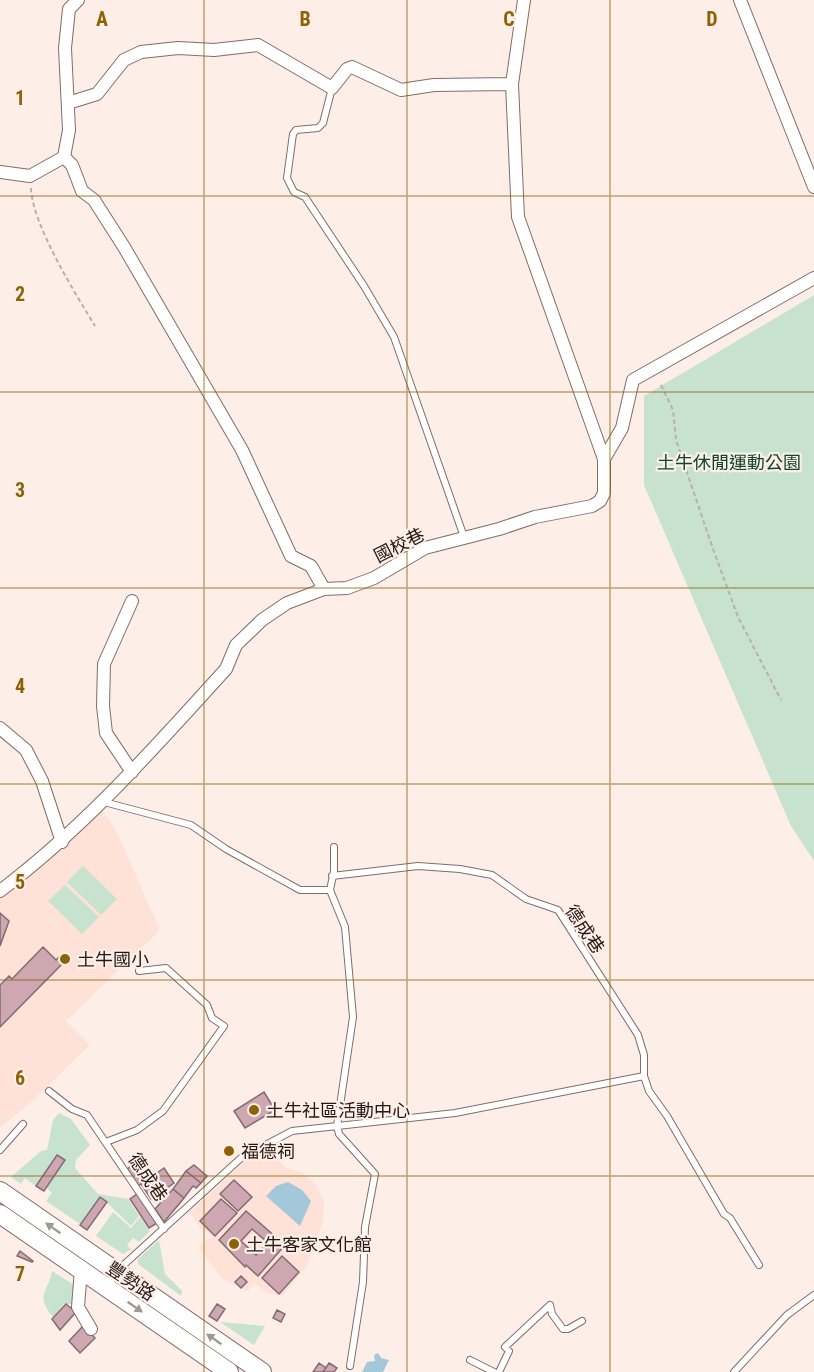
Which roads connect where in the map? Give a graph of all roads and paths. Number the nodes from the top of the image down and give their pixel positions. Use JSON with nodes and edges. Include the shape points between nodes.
{"nodes":[{"id":1,"x":78,"y":0,"type":"edge"},
{"id":2,"x":524,"y":0,"type":"edge"},
{"id":3,"x":740,"y":0,"type":"edge"},
{"id":4,"x":512,"y":84,"type":"junction"},
{"id":5,"x":332,"y":88,"type":"junction"},
{"id":6,"x":68,"y":104,"type":"junction"},
{"id":7,"x":63,"y":157,"type":"junction"},
{"id":8,"x":0,"y":172,"type":"edge"},
{"id":9,"x":30,"y":176,"type":"junction"},
{"id":10,"x":814,"y":188,"type":"edge"},
{"id":11,"x":814,"y":278,"type":"edge"},
{"id":12,"x":95,"y":326,"type":"dead end"},
{"id":13,"x":661,"y":385,"type":"dead end"},
{"id":14,"x":604,"y":459,"type":"junction"},
{"id":15,"x":464,"y":537,"type":"junction"},
{"id":16,"x":324,"y":589,"type":"junction"},
{"id":17,"x":132,"y":601,"type":"dead end"},
{"id":18,"x":781,"y":700,"type":"dead end"},
{"id":19,"x":0,"y":728,"type":"edge"},
{"id":20,"x":132,"y":772,"type":"junction"},
{"id":21,"x":104,"y":802,"type":"junction"},
{"id":22,"x":62,"y":842,"type":"junction"},
{"id":23,"x":334,"y":847,"type":"dead end"},
{"id":24,"x":332,"y":876,"type":"junction"},
{"id":25,"x":330,"y":890,"type":"junction"},
{"id":26,"x":0,"y":891,"type":"edge"},
{"id":27,"x":139,"y":971,"type":"dead end"},
{"id":28,"x":644,"y":1076,"type":"junction"},
{"id":29,"x":49,"y":1091,"type":"dead end"},
{"id":30,"x":23,"y":1124,"type":"dead end"},
{"id":31,"x":337,"y":1126,"type":"junction"},
{"id":32,"x":106,"y":1142,"type":"junction"},
{"id":33,"x":0,"y":1150,"type":"edge"},
{"id":34,"x":0,"y":1191,"type":"edge"},
{"id":35,"x":0,"y":1214,"type":"edge"},
{"id":36,"x":164,"y":1228,"type":"junction"},
{"id":37,"x":759,"y":1265,"type":"dead end"},
{"id":38,"x":81,"y":1269,"type":"junction"},
{"id":39,"x":117,"y":1271,"type":"junction"},
{"id":40,"x":106,"y":1287,"type":"junction"},
{"id":41,"x":814,"y":1295,"type":"edge"},
{"id":42,"x":582,"y":1321,"type":"dead end"},
{"id":43,"x":91,"y":1329,"type":"dead end"},
{"id":44,"x":470,"y":1360,"type":"dead end"},
{"id":45,"x":350,"y":1366,"type":"dead end"},
{"id":46,"x":229,"y":1372,"type":"edge"},
{"id":47,"x":262,"y":1372,"type":"edge"},
{"id":48,"x":494,"y":1372,"type":"edge"},
{"id":49,"x":499,"y":1372,"type":"edge"},
{"id":50,"x":734,"y":1372,"type":"edge"}],
"edges":[{"from":1,"to":6,"type":"street","via":[[69,9],[66,38]]},
{"from":2,"to":4,"type":"street"},
{"from":3,"to":10,"type":"street"},
{"from":4,"to":5,"type":"street","via":[[434,85],[401,90],[352,67]]},
{"from":4,"to":14,"type":"street","via":[[518,217]]},
{"from":5,"to":6,"type":"street","via":[[258,45],[214,50],[178,48],[141,52],[124,60],[97,94]]},
{"from":5,"to":15,"type":"lane","via":[[318,128],[296,130],[293,135],[287,178],[364,286],[394,337]]},
{"from":6,"to":7,"type":"street","via":[[69,130]]},
{"from":7,"to":9,"type":"street"},
{"from":7,"to":16,"type":"street","via":[[72,165],[82,192],[94,200],[124,247],[242,450],[291,556],[311,566]]},
{"from":8,"to":9,"type":"street"},
{"from":9,"to":12,"type":"path","via":[[31,201],[61,270]]},
{"from":11,"to":14,"type":"street","via":[[633,380],[622,428]]},
{"from":13,"to":18,"type":"path","via":[[673,410],[676,440],[738,617]]},
{"from":14,"to":15,"type":"street","name":"國校巷","via":[[604,493],[592,506]]},
{"from":15,"to":16,"type":"street","name":"國校巷","via":[[425,548],[374,578],[347,588]]},
{"from":16,"to":20,"type":"street","name":"國校巷","via":[[287,603],[262,620],[236,645],[226,669]]},
{"from":17,"to":20,"type":"street","via":[[104,664],[103,705],[106,733]]},
{"from":19,"to":22,"type":"street","via":[[26,750],[42,781]]},
{"from":20,"to":21,"type":"street","name":"國校巷"},
{"from":21,"to":22,"type":"street","name":"國校巷"},
{"from":21,"to":25,"type":"lane","via":[[191,825],[300,890]]},
{"from":22,"to":26,"type":"street","name":"國校巷"},
{"from":23,"to":24,"type":"lane"},
{"from":24,"to":25,"type":"lane"},
{"from":24,"to":28,"type":"lane","name":"德成巷","via":[[418,866],[460,869],[492,875],[526,899],[558,910],[638,1035],[644,1055]]},
{"from":25,"to":31,"type":"lane","via":[[345,927],[353,1017]]},
{"from":27,"to":32,"type":"lane","name":"德成巷","via":[[166,968],[224,1026],[163,1110],[137,1130]]},
{"from":28,"to":31,"type":"lane","name":"德成巷","via":[[455,1113]]},
{"from":28,"to":37,"type":"lane","name":"德成巷","via":[[649,1091]]},
{"from":29,"to":32,"type":"lane","name":"德成巷","via":[[87,1115]]},
{"from":30,"to":33,"type":"lane"},
{"from":31,"to":36,"type":"lane","name":"德成巷","via":[[292,1131],[241,1158]]},
{"from":31,"to":45,"type":"lane","via":[[339,1134],[375,1174],[365,1227],[363,1282]]},
{"from":32,"to":36,"type":"lane","name":"德成巷"},
{"from":39,"to":34,"type":"main road","name":"豐勢路","one_way":true},
{"from":35,"to":38,"type":"main road","name":"豐勢路"},
{"from":36,"to":39,"type":"lane","name":"德成巷"},
{"from":38,"to":40,"type":"main road","name":"豐勢路"},
{"from":38,"to":43,"type":"street","via":[[78,1307]]},
{"from":39,"to":40,"type":"lane","name":"德成巷"},
{"from":47,"to":39,"type":"main road","name":"豐勢路","one_way":true},
{"from":40,"to":46,"type":"main road","name":"豐勢路","one_way":true},
{"from":41,"to":50,"type":"lane","via":[[787,1315]]},
{"from":42,"to":49,"type":"lane","via":[[563,1329],[550,1305],[505,1347],[509,1352]]},
{"from":44,"to":48,"type":"lane"}]}
